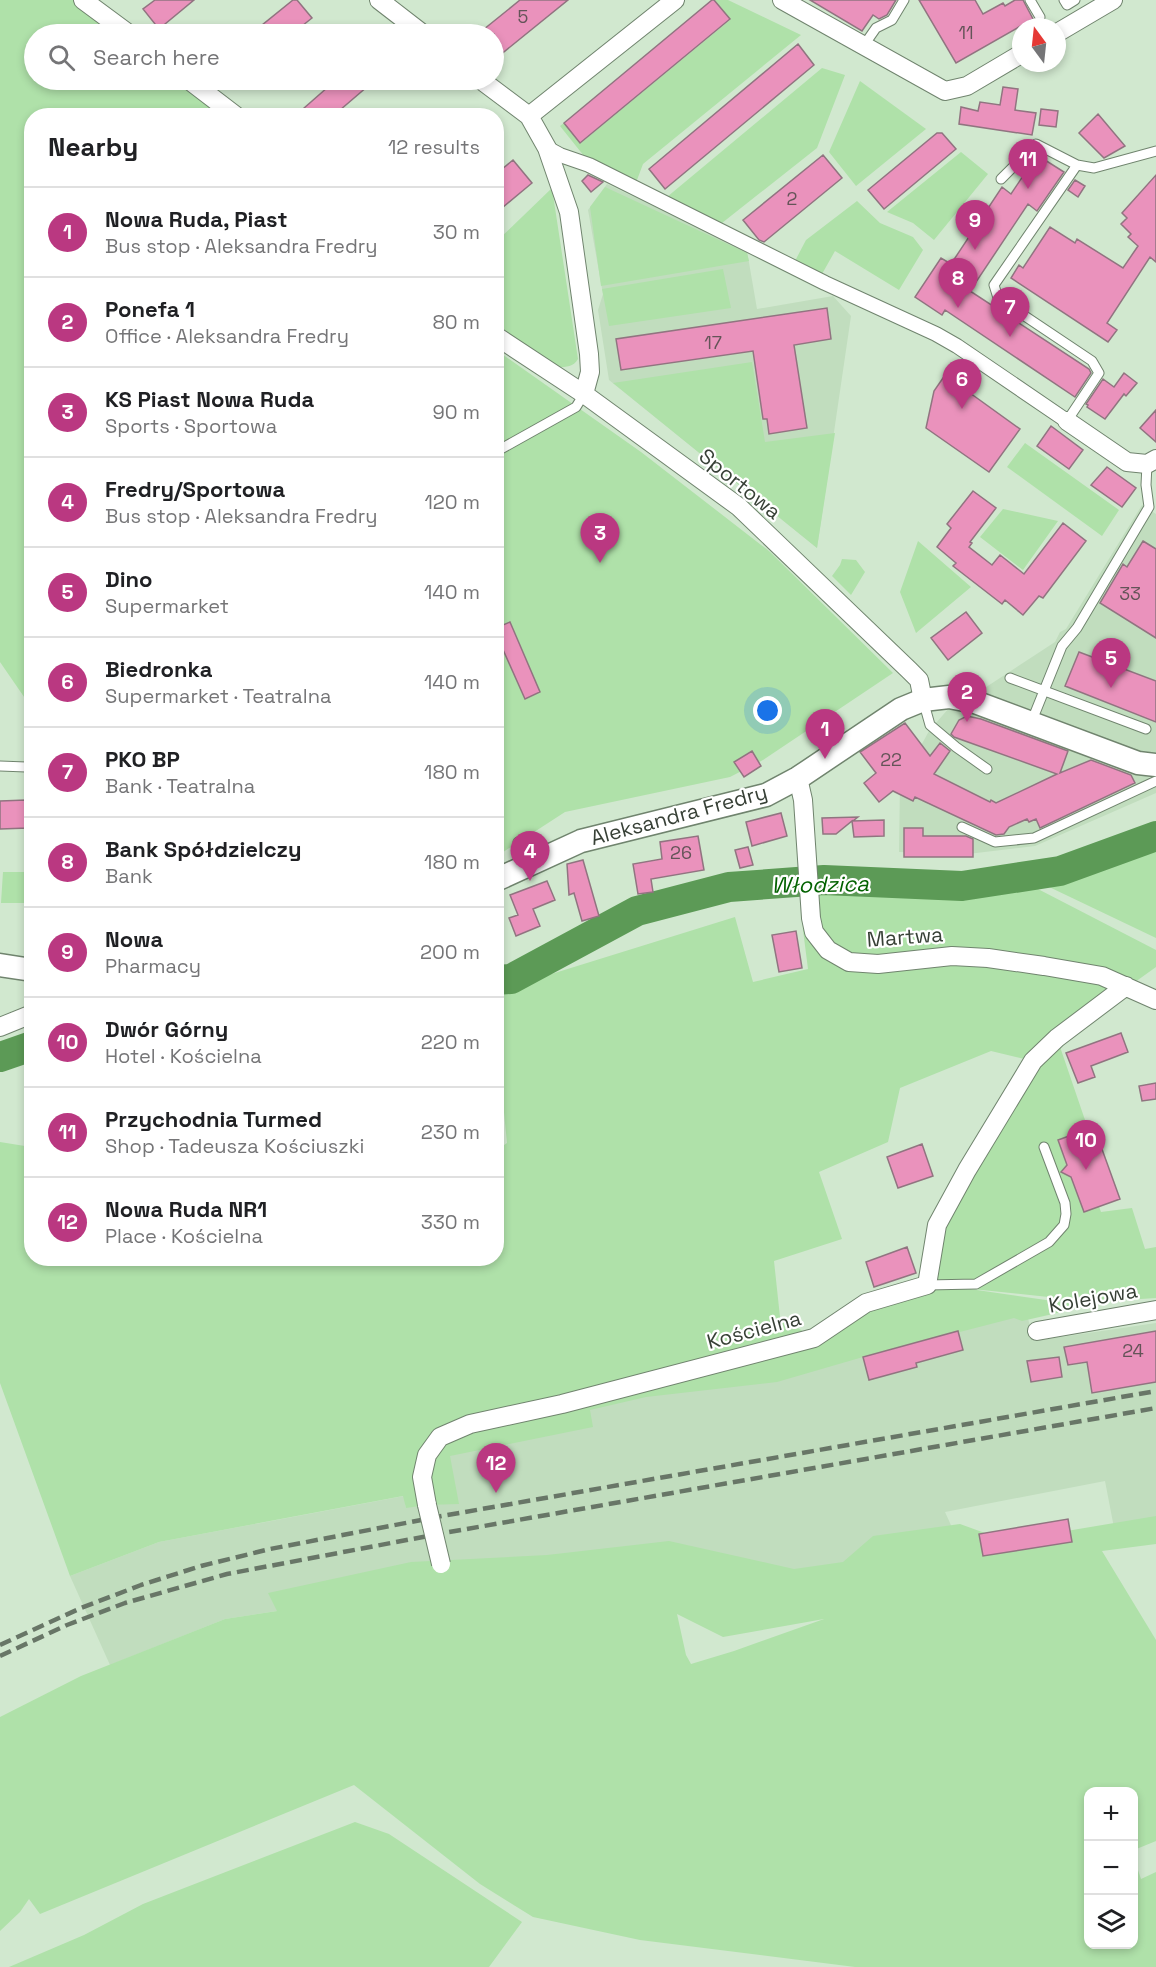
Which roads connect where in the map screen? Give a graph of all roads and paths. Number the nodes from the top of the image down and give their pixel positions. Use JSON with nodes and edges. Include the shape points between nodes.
{"nodes":[{"id":1,"x":83,"y":0,"type":"edge"},
{"id":2,"x":379,"y":0,"type":"edge"},
{"id":3,"x":675,"y":0,"type":"edge"},
{"id":4,"x":782,"y":0,"type":"edge"},
{"id":5,"x":904,"y":0,"type":"edge"},
{"id":6,"x":1030,"y":0,"type":"edge"},
{"id":7,"x":1064,"y":0,"type":"edge"},
{"id":8,"x":1075,"y":0,"type":"edge"},
{"id":9,"x":1113,"y":0,"type":"edge"},
{"id":10,"x":1040,"y":17,"type":"dead end"},
{"id":11,"x":115,"y":24,"type":"edge"},
{"id":12,"x":410,"y":24,"type":"edge"},
{"id":13,"x":1066,"y":28,"type":"edge"},
{"id":14,"x":869,"y":38,"type":"dead end"},
{"id":15,"x":1012,"y":59,"type":"edge"},
{"id":16,"x":202,"y":90,"type":"edge"},
{"id":17,"x":494,"y":90,"type":"edge"},
{"id":18,"x":226,"y":108,"type":"edge"},
{"id":19,"x":529,"y":116,"type":"junction"},
{"id":20,"x":547,"y":148,"type":"junction"},
{"id":21,"x":1156,"y":151,"type":"edge"},
{"id":22,"x":1077,"y":165,"type":"junction"},
{"id":23,"x":1001,"y":179,"type":"dead end"},
{"id":24,"x":504,"y":341,"type":"edge"},
{"id":25,"x":584,"y":394,"type":"junction"},
{"id":26,"x":1068,"y":421,"type":"junction"},
{"id":27,"x":504,"y":447,"type":"edge"},
{"id":28,"x":1151,"y":462,"type":"edge"},
{"id":29,"x":1010,"y":678,"type":"dead end"},
{"id":30,"x":1044,"y":691,"type":"junction"},
{"id":31,"x":923,"y":700,"type":"junction"},
{"id":32,"x":1032,"y":723,"type":"junction"},
{"id":33,"x":1146,"y":729,"type":"dead end"},
{"id":34,"x":1156,"y":765,"type":"edge"},
{"id":35,"x":0,"y":766,"type":"edge"},
{"id":36,"x":24,"y":767,"type":"edge"},
{"id":37,"x":987,"y":769,"type":"dead end"},
{"id":38,"x":798,"y":778,"type":"junction"},
{"id":39,"x":1156,"y":782,"type":"edge"},
{"id":40,"x":962,"y":827,"type":"dead end"},
{"id":41,"x":518,"y":842,"type":"dead end"},
{"id":42,"x":530,"y":863,"type":"junction"},
{"id":43,"x":504,"y":876,"type":"edge"},
{"id":44,"x":0,"y":965,"type":"edge"},
{"id":45,"x":24,"y":969,"type":"edge"},
{"id":46,"x":1125,"y":986,"type":"junction"},
{"id":47,"x":1156,"y":1000,"type":"edge"},
{"id":48,"x":24,"y":1017,"type":"edge"},
{"id":49,"x":0,"y":1027,"type":"edge"},
{"id":50,"x":1044,"y":1147,"type":"dead end"},
{"id":51,"x":927,"y":1285,"type":"junction"},
{"id":52,"x":1156,"y":1310,"type":"edge"},
{"id":53,"x":1037,"y":1331,"type":"dead end"},
{"id":54,"x":441,"y":1564,"type":"dead end"}],
"edges":[{"from":1,"to":11,"type":"street"},
{"from":2,"to":12,"type":"street"},
{"from":3,"to":19,"type":"street"},
{"from":4,"to":15,"type":"street","via":[[945,91],[967,86]]},
{"from":5,"to":14,"type":"lane","via":[[892,20],[876,28]]},
{"from":6,"to":10,"type":"lane"},
{"from":7,"to":8,"type":"lane","via":[[1067,5]]},
{"from":9,"to":13,"type":"street"},
{"from":16,"to":18,"type":"street"},
{"from":17,"to":19,"type":"street"},
{"from":19,"to":20,"type":"street"},
{"from":20,"to":25,"type":"street","via":[[568,213],[589,354],[590,372]]},
{"from":20,"to":26,"type":"street","via":[[957,345]]},
{"from":21,"to":22,"type":"lane","via":[[1095,168]]},
{"from":22,"to":23,"type":"lane","via":[[1036,144]]},
{"from":22,"to":26,"type":"lane","via":[[994,285],[998,298],[1092,361],[1100,373]]},
{"from":24,"to":25,"type":"street","name":"Sportowa"},
{"from":25,"to":27,"type":"lane","via":[[576,406]]},
{"from":25,"to":31,"type":"street","name":"Sportowa","via":[[739,507],[919,680]]},
{"from":26,"to":28,"type":"street","via":[[1127,462]]},
{"from":28,"to":30,"type":"lane","via":[[1146,485],[1149,507],[1077,628],[1062,646]]},
{"from":29,"to":30,"type":"lane"},
{"from":30,"to":32,"type":"lane"},
{"from":30,"to":33,"type":"lane"},
{"from":31,"to":32,"type":"street","name":"Aleksandra Fredry","via":[[949,697],[975,702]]},
{"from":31,"to":37,"type":"lane","via":[[930,725]]},
{"from":31,"to":38,"type":"street","name":"Aleksandra Fredry","via":[[900,709]]},
{"from":32,"to":34,"type":"street","name":"Aleksandra Fredry","via":[[1138,763]]},
{"from":35,"to":36,"type":"lane"},
{"from":38,"to":42,"type":"street","name":"Aleksandra Fredry","via":[[766,795],[581,841]]},
{"from":38,"to":46,"type":"street","name":"Martwa","via":[[814,932],[828,950],[849,962],[878,964],[952,956],[988,958],[1102,976]]},
{"from":39,"to":40,"type":"lane","via":[[1034,838],[995,842]]},
{"from":41,"to":42,"type":"lane"},
{"from":42,"to":43,"type":"street","name":"Aleksandra Fredry"},
{"from":44,"to":45,"type":"street"},
{"from":46,"to":47,"type":"street"},
{"from":46,"to":51,"type":"street","via":[[1057,1038],[1034,1061],[937,1225]]},
{"from":48,"to":49,"type":"street"},
{"from":50,"to":51,"type":"lane","via":[[1065,1203],[1064,1225],[1049,1242],[976,1284]]},
{"from":51,"to":54,"type":"street","name":"Kościelna","bridge":true,"via":[[866,1303],[814,1338],[470,1424],[440,1437],[427,1455],[422,1477]]},
{"from":52,"to":53,"type":"street","name":"Kolejowa"}]}
